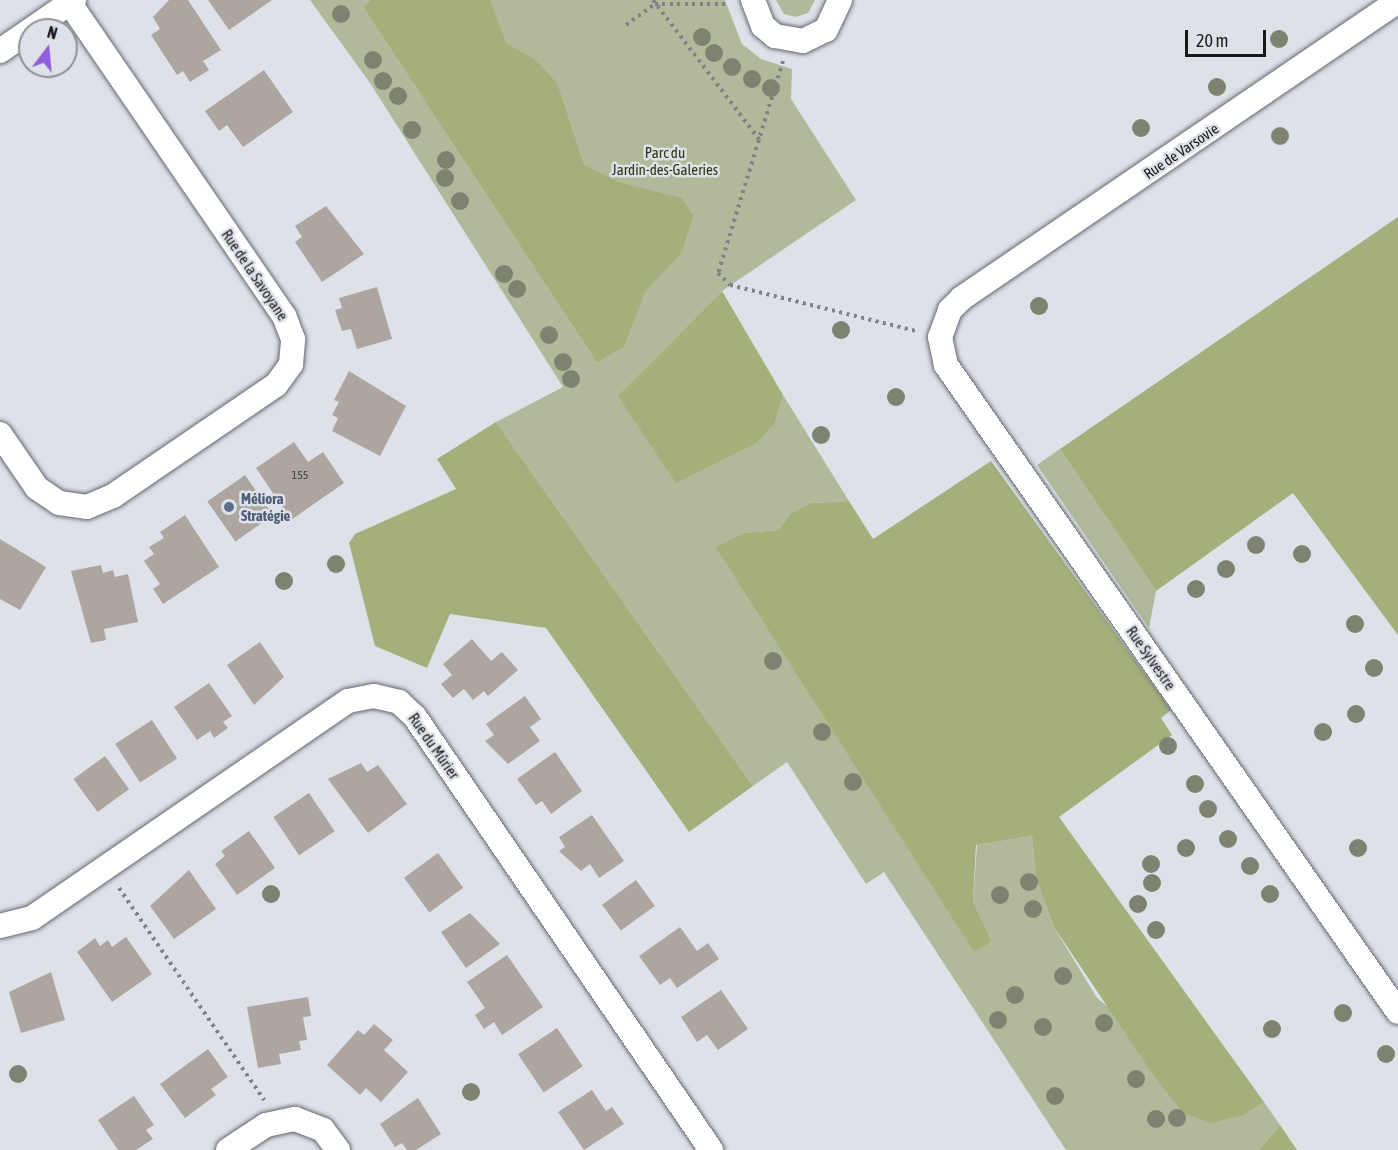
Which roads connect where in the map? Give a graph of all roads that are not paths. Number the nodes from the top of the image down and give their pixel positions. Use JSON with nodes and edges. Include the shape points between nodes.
{"nodes":[{"id":1,"x":840,"y":0,"type":"edge"},
{"id":2,"x":72,"y":1,"type":"edge"},
{"id":3,"x":1398,"y":1,"type":"edge"},
{"id":4,"x":753,"y":2,"type":"edge"},
{"id":5,"x":0,"y":51,"type":"edge"},
{"id":6,"x":962,"y":298,"type":"joint"},
{"id":7,"x":0,"y":434,"type":"edge"},
{"id":8,"x":0,"y":926,"type":"edge"},
{"id":9,"x":1398,"y":1012,"type":"edge"},
{"id":10,"x":228,"y":1150,"type":"edge"},
{"id":11,"x":338,"y":1150,"type":"edge"},
{"id":12,"x":711,"y":1150,"type":"edge"}],
"edges":[{"from":1,"to":4,"type":"street","via":[[826,30],[789,41],[763,26]]},
{"from":2,"to":5,"type":"street"},
{"from":2,"to":7,"type":"street","name":"Rue de la Savoyane","via":[[284,316],[293,339],[291,364],[276,385],[112,496],[87,507],[59,503],[37,488]]},
{"from":3,"to":6,"type":"street","name":"Rue de Varsovie"},
{"from":6,"to":9,"type":"street","name":"Rue Sylvestre","via":[[943,323],[946,365]]},
{"from":8,"to":12,"type":"street","name":"Rue du Mûrier","via":[[32,918],[348,701],[374,696],[399,702],[415,717]]},
{"from":10,"to":11,"type":"street","via":[[266,1125],[296,1119],[323,1130]]}]}
